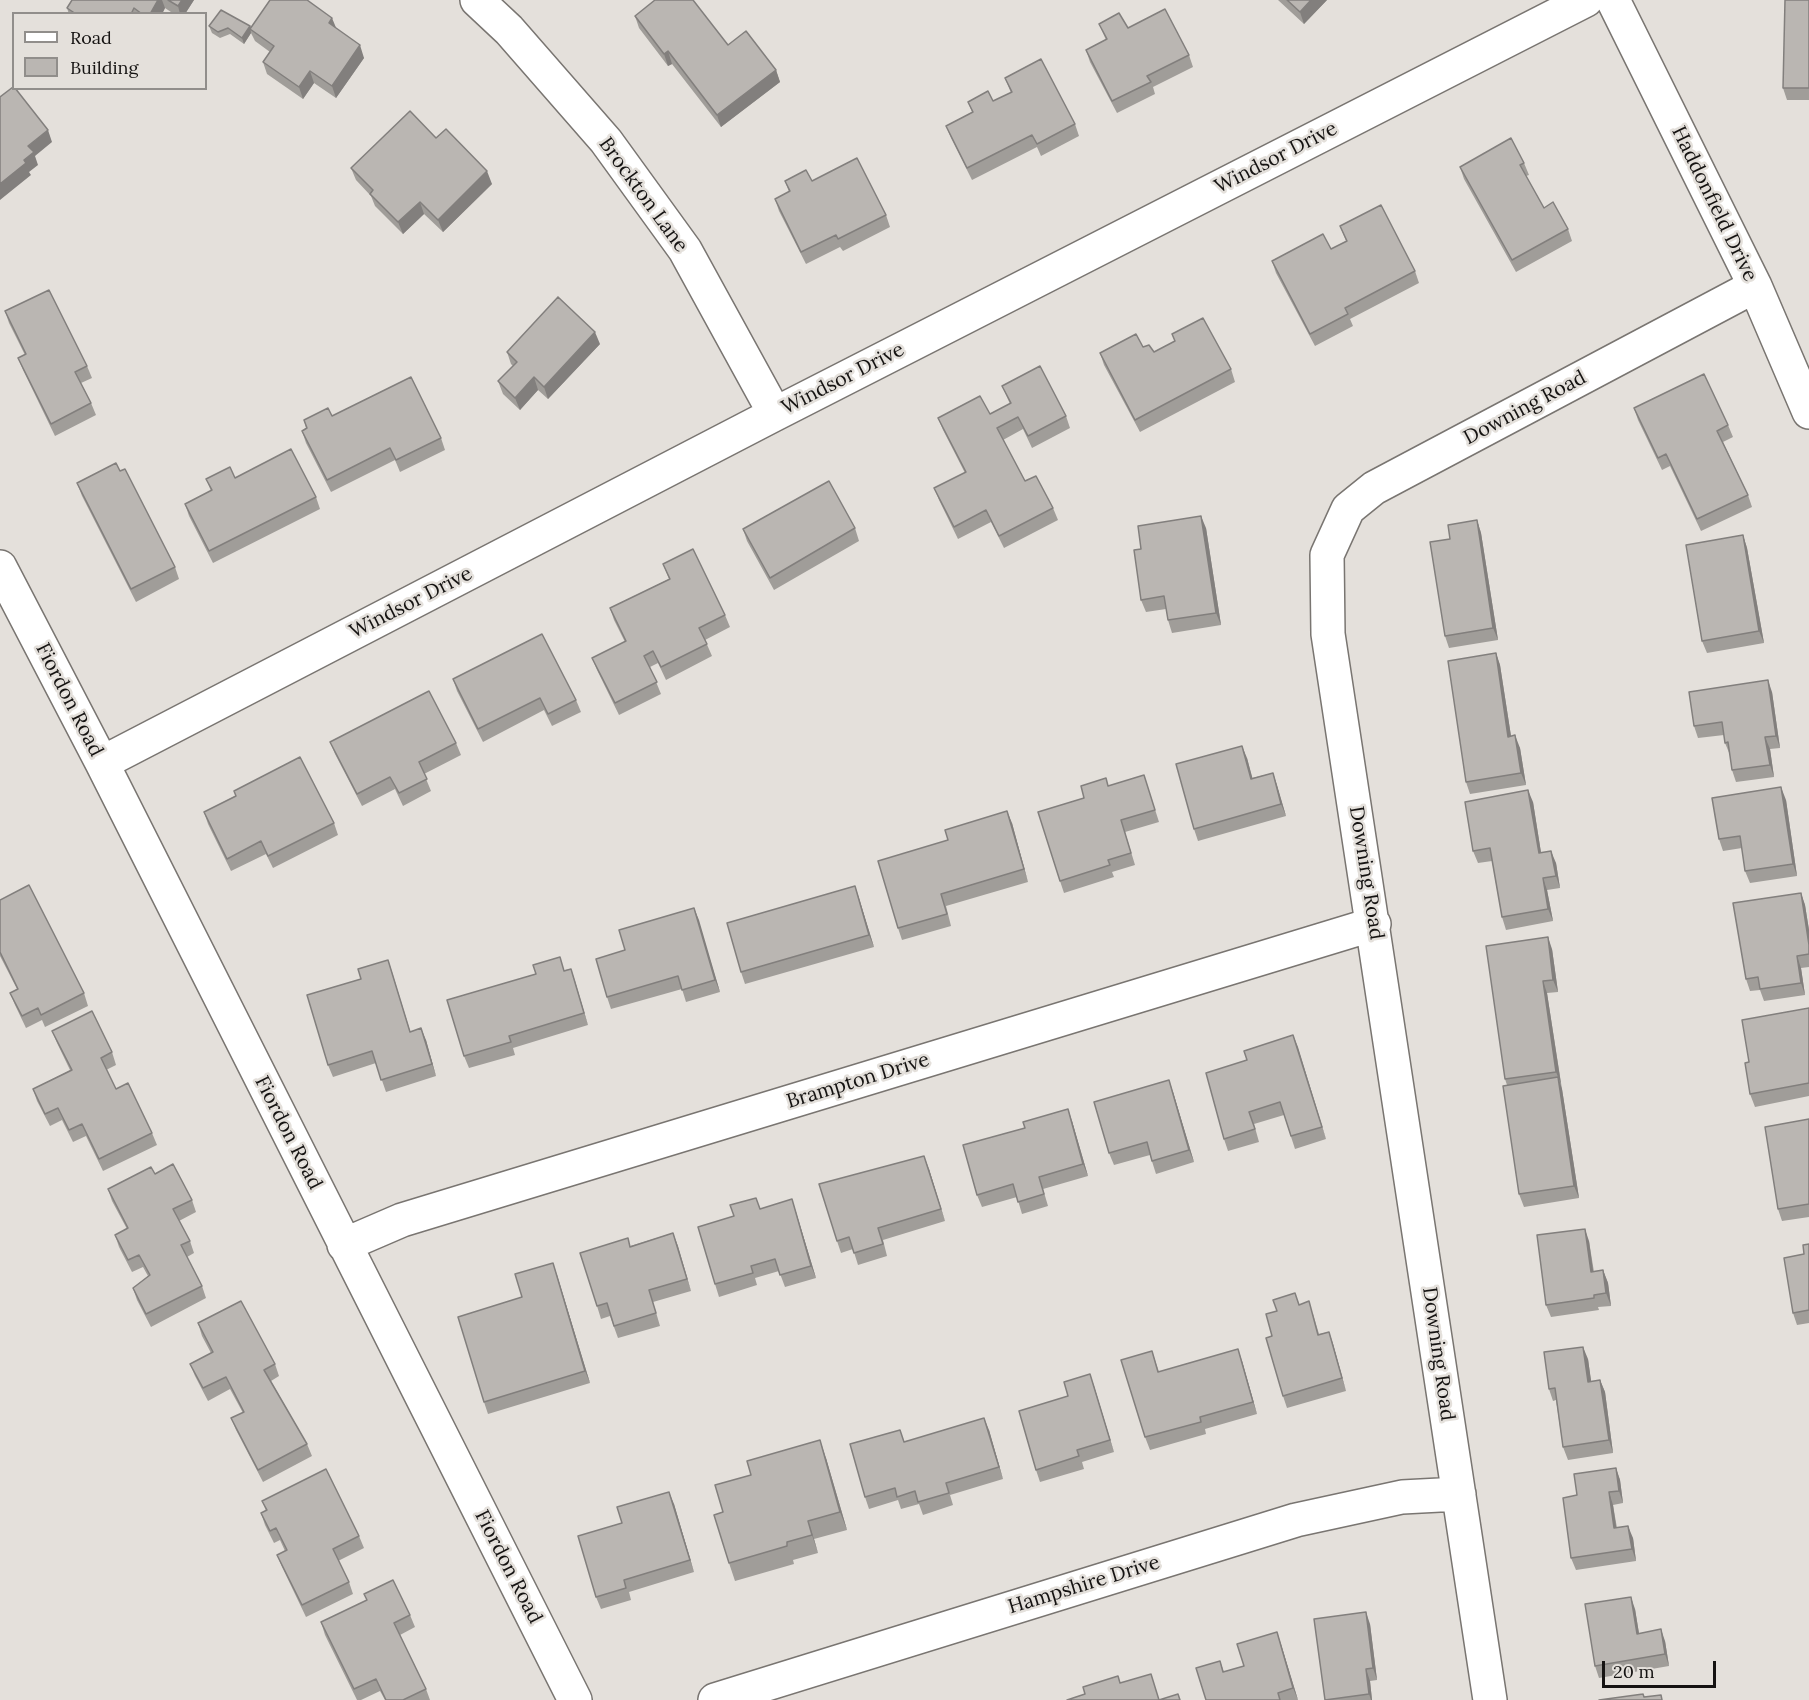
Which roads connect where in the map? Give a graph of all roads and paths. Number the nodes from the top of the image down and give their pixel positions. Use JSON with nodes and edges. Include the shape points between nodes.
{"nodes":[{"id":1,"x":477,"y":0,"type":"edge"},
{"id":2,"x":1587,"y":0,"type":"edge"},
{"id":3,"x":1613,"y":0,"type":"edge"},
{"id":4,"x":1755,"y":286,"type":"junction"},
{"id":5,"x":1809,"y":411,"type":"edge"},
{"id":6,"x":775,"y":414,"type":"junction"},
{"id":7,"x":0,"y":567,"type":"edge"},
{"id":8,"x":102,"y":763,"type":"junction"},
{"id":9,"x":1374,"y":924,"type":"junction"},
{"id":10,"x":344,"y":1245,"type":"junction"},
{"id":11,"x":1459,"y":1494,"type":"junction"},
{"id":12,"x":575,"y":1700,"type":"edge"},
{"id":13,"x":715,"y":1700,"type":"edge"},
{"id":14,"x":1490,"y":1700,"type":"edge"}],
"edges":[{"from":1,"to":6,"type":"street","name":"Brockton Lane","via":[[509,30],[626,168],[685,250]]},
{"from":2,"to":6,"type":"street","name":"Windsor Drive"},
{"from":3,"to":4,"type":"street","name":"Haddonfield Drive"},
{"from":4,"to":5,"type":"street","name":"Haddonfield Drive"},
{"from":4,"to":9,"type":"street","name":"Downing Road","via":[[1374,489],[1348,509],[1327,555],[1328,634]]},
{"from":6,"to":8,"type":"street","name":"Windsor Drive"},
{"from":7,"to":8,"type":"street","name":"Fiordon Road"},
{"from":8,"to":10,"type":"street","name":"Fiordon Road"},
{"from":9,"to":10,"type":"street","name":"Brampton Drive","via":[[402,1220]]},
{"from":9,"to":11,"type":"street","name":"Downing Road"},
{"from":10,"to":12,"type":"street","name":"Fiordon Road"},
{"from":11,"to":13,"type":"street","name":"Hampshire Drive","via":[[1402,1497],[1296,1520]]},
{"from":11,"to":14,"type":"street","name":"Downing Road"}]}
